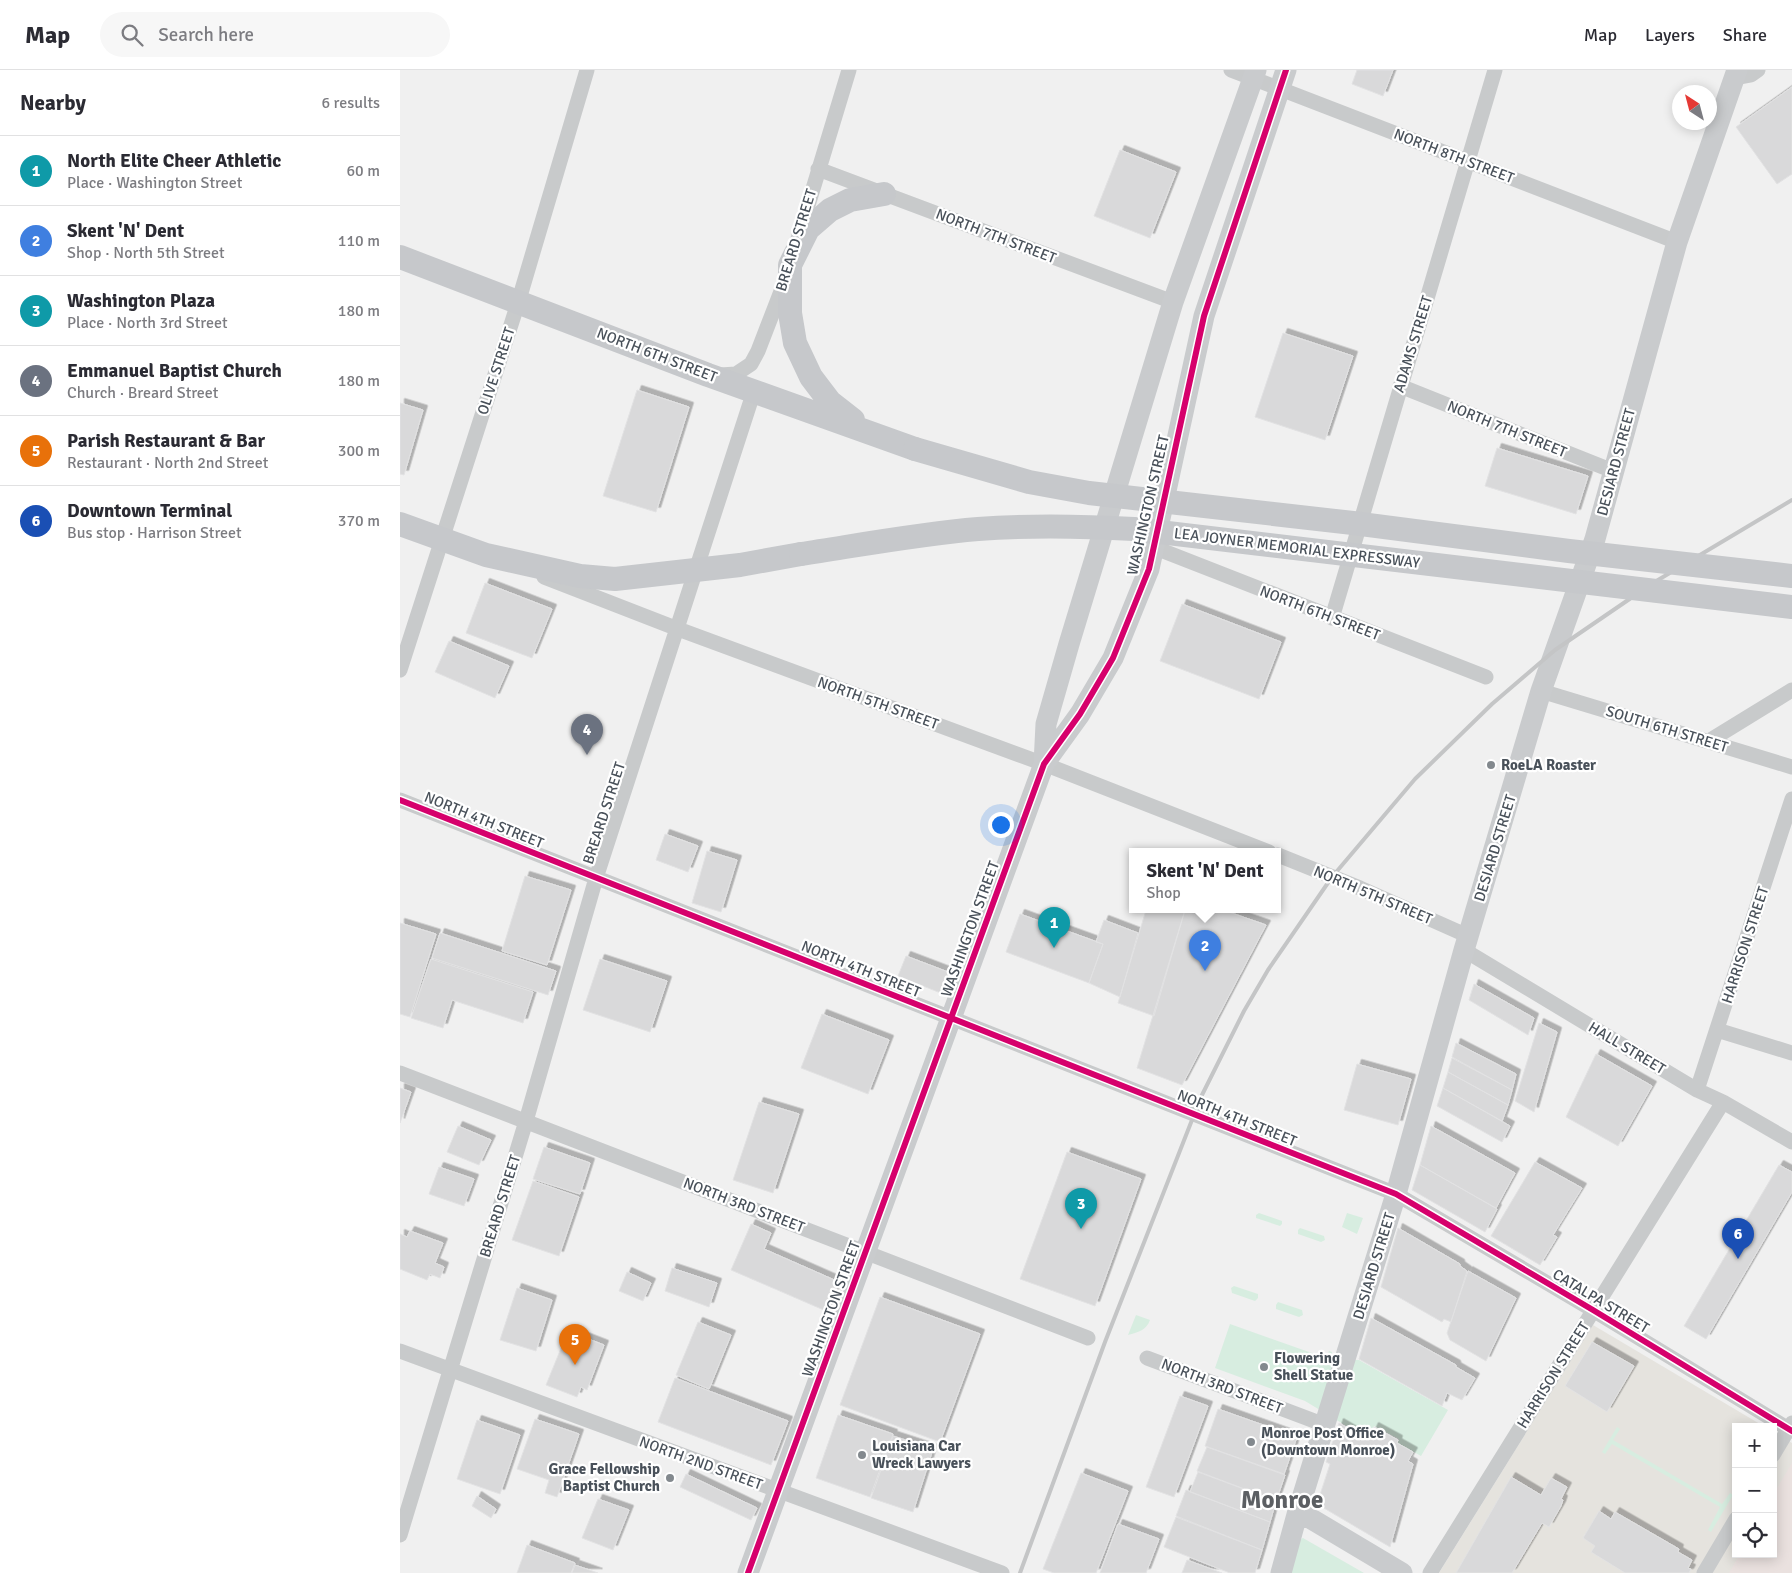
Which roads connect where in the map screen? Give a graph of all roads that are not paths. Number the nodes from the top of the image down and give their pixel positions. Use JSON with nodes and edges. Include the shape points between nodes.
{"nodes":[{"id":1,"x":587,"y":70,"type":"edge"},
{"id":2,"x":849,"y":70,"type":"edge"},
{"id":3,"x":1231,"y":70,"type":"edge"},
{"id":4,"x":1495,"y":70,"type":"edge"},
{"id":5,"x":1758,"y":70,"type":"edge"},
{"id":6,"x":1255,"y":74,"type":"edge"},
{"id":7,"x":1736,"y":74,"type":"edge"},
{"id":8,"x":1283,"y":79,"type":"edge"},
{"id":9,"x":1468,"y":161,"type":"junction"},
{"id":10,"x":818,"y":169,"type":"junction"},
{"id":11,"x":884,"y":194,"type":"junction"},
{"id":12,"x":1677,"y":242,"type":"junction"},
{"id":13,"x":400,"y":257,"type":"edge"},
{"id":14,"x":790,"y":266,"type":"junction"},
{"id":15,"x":518,"y":302,"type":"junction"},
{"id":16,"x":1173,"y":302,"type":"junction"},
{"id":17,"x":708,"y":375,"type":"junction"},
{"id":18,"x":1400,"y":386,"type":"junction"},
{"id":19,"x":754,"y":392,"type":"junction"},
{"id":20,"x":868,"y":432,"type":"junction"},
{"id":21,"x":915,"y":449,"type":"joint"},
{"id":22,"x":1613,"y":471,"type":"junction"},
{"id":23,"x":400,"y":524,"type":"edge"},
{"id":24,"x":441,"y":539,"type":"junction"},
{"id":25,"x":1153,"y":547,"type":"junction"},
{"id":26,"x":801,"y":554,"type":"joint"},
{"id":27,"x":486,"y":555,"type":"junction"},
{"id":28,"x":696,"y":571,"type":"junction"},
{"id":29,"x":1792,"y":576,"type":"edge"},
{"id":30,"x":1792,"y":607,"type":"edge"},
{"id":31,"x":1332,"y":618,"type":"junction"},
{"id":32,"x":678,"y":629,"type":"junction"},
{"id":33,"x":400,"y":670,"type":"edge"},
{"id":34,"x":1486,"y":677,"type":"dead end"},
{"id":35,"x":1792,"y":690,"type":"edge"},
{"id":36,"x":1541,"y":691,"type":"junction"},
{"id":37,"x":1709,"y":742,"type":"junction"},
{"id":38,"x":1044,"y":764,"type":"junction"},
{"id":39,"x":1792,"y":767,"type":"edge"},
{"id":40,"x":1792,"y":799,"type":"edge"},
{"id":41,"x":400,"y":800,"type":"edge"},
{"id":42,"x":1259,"y":848,"type":"edge"},
{"id":43,"x":1281,"y":856,"type":"edge"},
{"id":44,"x":596,"y":878,"type":"junction"},
{"id":45,"x":1466,"y":943,"type":"junction"},
{"id":46,"x":951,"y":1018,"type":"junction"},
{"id":47,"x":1717,"y":1030,"type":"junction"},
{"id":48,"x":1792,"y":1053,"type":"edge"},
{"id":49,"x":400,"y":1073,"type":"edge"},
{"id":50,"x":1697,"y":1090,"type":"junction"},
{"id":51,"x":1723,"y":1102,"type":"junction"},
{"id":52,"x":526,"y":1121,"type":"junction"},
{"id":53,"x":1792,"y":1142,"type":"edge"},
{"id":54,"x":1396,"y":1194,"type":"junction"},
{"id":55,"x":865,"y":1252,"type":"junction"},
{"id":56,"x":1593,"y":1310,"type":"junction"},
{"id":57,"x":1088,"y":1338,"type":"dead end"},
{"id":58,"x":400,"y":1351,"type":"edge"},
{"id":59,"x":1147,"y":1358,"type":"dead end"},
{"id":60,"x":450,"y":1370,"type":"junction"},
{"id":61,"x":1325,"y":1425,"type":"junction"},
{"id":62,"x":1791,"y":1428,"type":"edge"},
{"id":63,"x":1777,"y":1449,"type":"edge"},
{"id":64,"x":778,"y":1491,"type":"junction"},
{"id":65,"x":1298,"y":1511,"type":"junction"},
{"id":66,"x":1732,"y":1526,"type":"edge"},
{"id":67,"x":400,"y":1535,"type":"edge"},
{"id":68,"x":748,"y":1573,"type":"edge"},
{"id":69,"x":1002,"y":1573,"type":"edge"},
{"id":70,"x":1281,"y":1573,"type":"edge"},
{"id":71,"x":1402,"y":1573,"type":"edge"},
{"id":72,"x":1430,"y":1573,"type":"edge"},
{"id":73,"x":1704,"y":1573,"type":"edge"}],
"edges":[{"from":1,"to":15,"type":"street","name":"OLIVE STREET"},
{"from":2,"to":10,"type":"street","name":"BREARD STREET"},
{"from":3,"to":6,"type":"street","name":"NORTH 8TH STREET"},
{"from":4,"to":9,"type":"street","name":"ADAMS STREET"},
{"from":5,"to":7,"type":"street","via":[[1751,75]]},
{"from":6,"to":8,"type":"street","name":"NORTH 8TH STREET"},
{"from":6,"to":16,"type":"street","name":"WASHINGTON STREET"},
{"from":7,"to":12,"type":"street","name":"DESIARD STREET"},
{"from":8,"to":9,"type":"street","name":"NORTH 8TH STREET"},
{"from":8,"to":25,"type":"street","name":"WASHINGTON STREET","via":[[1204,316]]},
{"from":9,"to":12,"type":"street","name":"NORTH 8TH STREET"},
{"from":9,"to":18,"type":"street","name":"ADAMS STREET"},
{"from":10,"to":11,"type":"street","name":"NORTH 7TH STREET"},
{"from":10,"to":14,"type":"street","name":"BREARD STREET"},
{"from":11,"to":14,"type":"main road","via":[[850,200],[830,210],[808,228]]},
{"from":11,"to":16,"type":"street","name":"NORTH 7TH STREET"},
{"from":12,"to":22,"type":"street","name":"DESIARD STREET"},
{"from":13,"to":15,"type":"main road","name":"NORTH 6TH STREET"},
{"from":14,"to":17,"type":"street","name":"BREARD STREET","via":[[751,364],[736,374]]},
{"from":14,"to":20,"type":"main road","via":[[790,313],[795,343],[811,377],[830,402]]},
{"from":15,"to":17,"type":"main road","name":"NORTH 6TH STREET"},
{"from":15,"to":24,"type":"street","name":"OLIVE STREET"},
{"from":16,"to":38,"type":"street","name":"WASHINGTON STREET","via":[[1046,724]]},
{"from":17,"to":19,"type":"main road","name":"NORTH 6TH STREET"},
{"from":18,"to":22,"type":"street","name":"NORTH 7TH STREET"},
{"from":18,"to":31,"type":"street","name":"ADAMS STREET"},
{"from":19,"to":20,"type":"main road","name":"NORTH 6TH STREET"},
{"from":19,"to":28,"type":"street","name":"BREARD STREET"},
{"from":20,"to":21,"type":"main road","name":"NORTH 6TH STREET"},
{"from":21,"to":29,"type":"main road","name":"LEA JOYNER MEMORIAL EXPRESSWAY","bridge":true,"via":[[1029,482],[1089,492]]},
{"from":22,"to":36,"type":"street","name":"DESIARD STREET","via":[[1595,539]]},
{"from":23,"to":24,"type":"main road","name":"NORTH 5TH STREET"},
{"from":24,"to":27,"type":"main road","name":"NORTH 5TH STREET"},
{"from":24,"to":33,"type":"street","name":"OLIVE STREET"},
{"from":25,"to":31,"type":"street","name":"NORTH 6TH STREET"},
{"from":25,"to":38,"type":"street","name":"WASHINGTON STREET","via":[[1149,569],[1113,658],[1080,714]]},
{"from":26,"to":28,"type":"main road","name":"NORTH 5TH STREET"},
{"from":26,"to":30,"type":"main road","name":"LEA JOYNER MEMORIAL EXPRESSWAY","bridge":true,"via":[[978,529],[1083,526],[1134,529]]},
{"from":27,"to":28,"type":"main road","name":"NORTH 5TH STREET","via":[[580,576],[615,579]]},
{"from":27,"to":32,"type":"street","name":"NORTH 5TH STREET"},
{"from":28,"to":32,"type":"street","name":"BREARD STREET"},
{"from":31,"to":34,"type":"street","name":"NORTH 6TH STREET"},
{"from":32,"to":38,"type":"street","name":"NORTH 5TH STREET"},
{"from":32,"to":44,"type":"street","name":"BREARD STREET"},
{"from":35,"to":37,"type":"street"},
{"from":36,"to":37,"type":"street","name":"SOUTH 6TH STREET"},
{"from":36,"to":45,"type":"street","name":"DESIARD STREET"},
{"from":37,"to":39,"type":"street","name":"SOUTH 6TH STREET"},
{"from":38,"to":42,"type":"street","name":"NORTH 5TH STREET"},
{"from":38,"to":46,"type":"street","name":"WASHINGTON STREET"},
{"from":40,"to":47,"type":"street","name":"HARRISON STREET"},
{"from":41,"to":44,"type":"street","name":"NORTH 4TH STREET"},
{"from":43,"to":45,"type":"street","name":"NORTH 5TH STREET","via":[[1360,888]]},
{"from":44,"to":46,"type":"street","name":"NORTH 4TH STREET"},
{"from":44,"to":52,"type":"street","name":"BREARD STREET"},
{"from":45,"to":50,"type":"street","name":"HALL STREET"},
{"from":45,"to":54,"type":"street","name":"DESIARD STREET"},
{"from":46,"to":54,"type":"street","name":"NORTH 4TH STREET"},
{"from":46,"to":55,"type":"street","name":"WASHINGTON STREET"},
{"from":47,"to":48,"type":"street"},
{"from":47,"to":50,"type":"street","name":"HARRISON STREET"},
{"from":49,"to":52,"type":"street","name":"NORTH 3RD STREET"},
{"from":50,"to":51,"type":"street","name":"HALL STREET"},
{"from":51,"to":53,"type":"street","name":"HALL STREET"},
{"from":51,"to":56,"type":"street","name":"HARRISON STREET"},
{"from":52,"to":55,"type":"street","name":"NORTH 3RD STREET"},
{"from":52,"to":60,"type":"street","name":"BREARD STREET"},
{"from":54,"to":56,"type":"street","name":"CATALPA STREET"},
{"from":54,"to":61,"type":"street","name":"DESIARD STREET"},
{"from":55,"to":57,"type":"street","name":"NORTH 3RD STREET"},
{"from":55,"to":64,"type":"street","name":"WASHINGTON STREET"},
{"from":56,"to":62,"type":"street","name":"CATALPA STREET"},
{"from":56,"to":72,"type":"street","name":"HARRISON STREET"},
{"from":58,"to":60,"type":"street","name":"NORTH 2ND STREET"},
{"from":59,"to":61,"type":"street","name":"NORTH 3RD STREET"},
{"from":60,"to":64,"type":"street","name":"NORTH 2ND STREET"},
{"from":60,"to":67,"type":"street","name":"BREARD STREET"},
{"from":61,"to":65,"type":"street","name":"DESIARD STREET"},
{"from":62,"to":63,"type":"street"},
{"from":64,"to":68,"type":"street","name":"WASHINGTON STREET"},
{"from":64,"to":69,"type":"street","name":"NORTH 2ND STREET"},
{"from":65,"to":70,"type":"street","name":"DESIARD STREET"},
{"from":65,"to":71,"type":"street"},
{"from":66,"to":73,"type":"street"}]}
